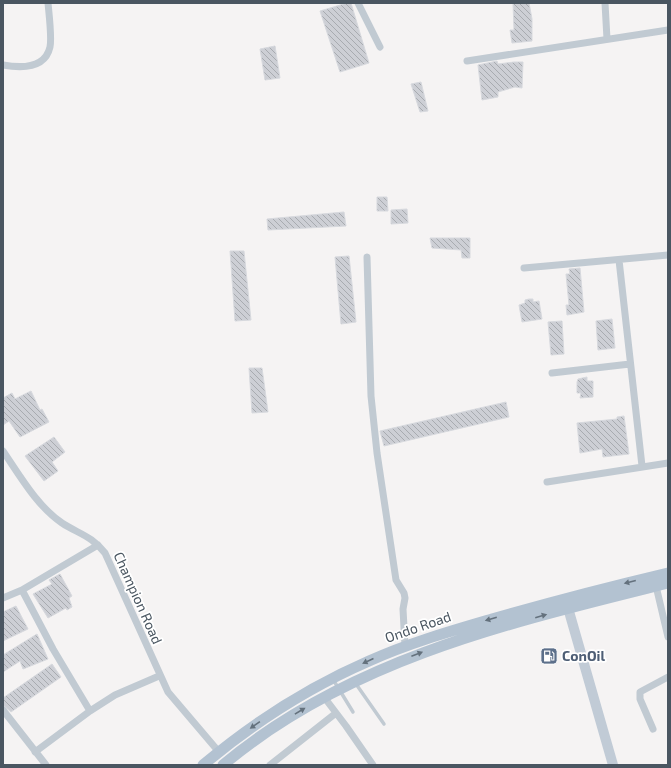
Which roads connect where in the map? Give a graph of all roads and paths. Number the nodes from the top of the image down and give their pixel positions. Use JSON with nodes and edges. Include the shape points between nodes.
{"nodes":[{"id":1,"x":48,"y":3,"type":"edge"},
{"id":2,"x":358,"y":3,"type":"edge"},
{"id":3,"x":605,"y":3,"type":"edge"},
{"id":4,"x":668,"y":30,"type":"edge"},
{"id":5,"x":607,"y":39,"type":"junction"},
{"id":6,"x":380,"y":47,"type":"dead end"},
{"id":7,"x":467,"y":61,"type":"dead end"},
{"id":8,"x":3,"y":65,"type":"edge"},
{"id":9,"x":668,"y":255,"type":"edge"},
{"id":10,"x":367,"y":257,"type":"dead end"},
{"id":11,"x":619,"y":260,"type":"junction"},
{"id":12,"x":524,"y":268,"type":"dead end"},
{"id":13,"x":630,"y":364,"type":"junction"},
{"id":14,"x":552,"y":373,"type":"dead end"},
{"id":15,"x":3,"y":451,"type":"edge"},
{"id":16,"x":668,"y":463,"type":"edge"},
{"id":17,"x":642,"y":466,"type":"junction"},
{"id":18,"x":547,"y":482,"type":"dead end"},
{"id":19,"x":98,"y":545,"type":"junction"},
{"id":20,"x":668,"y":573,"type":"edge"},
{"id":21,"x":668,"y":583,"type":"edge"},
{"id":22,"x":656,"y":586,"type":"junction"},
{"id":23,"x":22,"y":590,"type":"junction"},
{"id":24,"x":3,"y":598,"type":"edge"},
{"id":25,"x":568,"y":608,"type":"junction"},
{"id":26,"x":518,"y":617,"type":"junction"},
{"id":27,"x":668,"y":637,"type":"edge"},
{"id":28,"x":405,"y":646,"type":"junction"},
{"id":29,"x":160,"y":676,"type":"junction"},
{"id":30,"x":668,"y":677,"type":"edge"},
{"id":31,"x":333,"y":679,"type":"junction"},
{"id":32,"x":354,"y":681,"type":"junction"},
{"id":33,"x":339,"y":689,"type":"junction"},
{"id":34,"x":324,"y":697,"type":"junction"},
{"id":35,"x":3,"y":710,"type":"edge"},
{"id":36,"x":90,"y":711,"type":"junction"},
{"id":37,"x":353,"y":712,"type":"dead end"},
{"id":38,"x":336,"y":713,"type":"junction"},
{"id":39,"x":384,"y":724,"type":"dead end"},
{"id":40,"x":653,"y":729,"type":"dead end"},
{"id":41,"x":35,"y":752,"type":"junction"},
{"id":42,"x":219,"y":752,"type":"junction"},
{"id":43,"x":45,"y":764,"type":"edge"},
{"id":44,"x":203,"y":765,"type":"edge"},
{"id":45,"x":223,"y":765,"type":"edge"},
{"id":46,"x":270,"y":765,"type":"edge"},
{"id":47,"x":373,"y":765,"type":"edge"},
{"id":48,"x":612,"y":765,"type":"edge"}],
"edges":[{"from":1,"to":8,"type":"street","via":[[50,47],[43,59],[29,67]]},
{"from":2,"to":6,"type":"street"},
{"from":3,"to":5,"type":"street"},
{"from":4,"to":5,"type":"street"},
{"from":5,"to":7,"type":"street"},
{"from":9,"to":11,"type":"street"},
{"from":10,"to":28,"type":"street","via":[[371,396],[396,580],[405,598]]},
{"from":11,"to":12,"type":"street"},
{"from":11,"to":13,"type":"street"},
{"from":13,"to":14,"type":"street"},
{"from":13,"to":17,"type":"street"},
{"from":15,"to":19,"type":"street","name":"Champion Road","via":[[39,502],[61,523]]},
{"from":16,"to":17,"type":"street"},
{"from":17,"to":18,"type":"street"},
{"from":19,"to":23,"type":"street"},
{"from":19,"to":29,"type":"street","name":"Champion Road","via":[[105,553]]},
{"from":20,"to":26,"type":"main road","name":"Ondo Road","one_way":true},
{"from":21,"to":22,"type":"main road","name":"Ondo Road"},
{"from":22,"to":25,"type":"main road","name":"Ondo Road"},
{"from":22,"to":27,"type":"street"},
{"from":23,"to":24,"type":"street"},
{"from":23,"to":36,"type":"street"},
{"from":26,"to":25,"type":"main road","name":"Ondo Road","one_way":true},
{"from":25,"to":48,"type":"street"},
{"from":26,"to":28,"type":"main road","name":"Ondo Road","one_way":true},
{"from":32,"to":26,"type":"main road","name":"Ondo Road","one_way":true,"via":[[427,650]]},
{"from":28,"to":31,"type":"main road","name":"Ondo Road","one_way":true},
{"from":29,"to":36,"type":"street","via":[[115,695]]},
{"from":29,"to":42,"type":"street","name":"Champion Road","via":[[179,707]]},
{"from":30,"to":40,"type":"street","via":[[640,692],[640,699]]},
{"from":31,"to":33,"type":"lane"},
{"from":31,"to":42,"type":"main road","name":"Ondo Road","one_way":true,"via":[[268,715]]},
{"from":32,"to":33,"type":"main road","name":"Ondo Road"},
{"from":32,"to":39,"type":"lane"},
{"from":33,"to":34,"type":"main road","name":"Ondo Road"},
{"from":33,"to":37,"type":"lane"},
{"from":34,"to":38,"type":"street"},
{"from":45,"to":34,"type":"main road","name":"Ondo Road","one_way":true,"via":[[247,744]]},
{"from":35,"to":41,"type":"street"},
{"from":36,"to":41,"type":"street"},
{"from":38,"to":46,"type":"street"},
{"from":38,"to":47,"type":"street"},
{"from":41,"to":43,"type":"street"},
{"from":42,"to":44,"type":"main road","name":"Ondo Road"}]}
